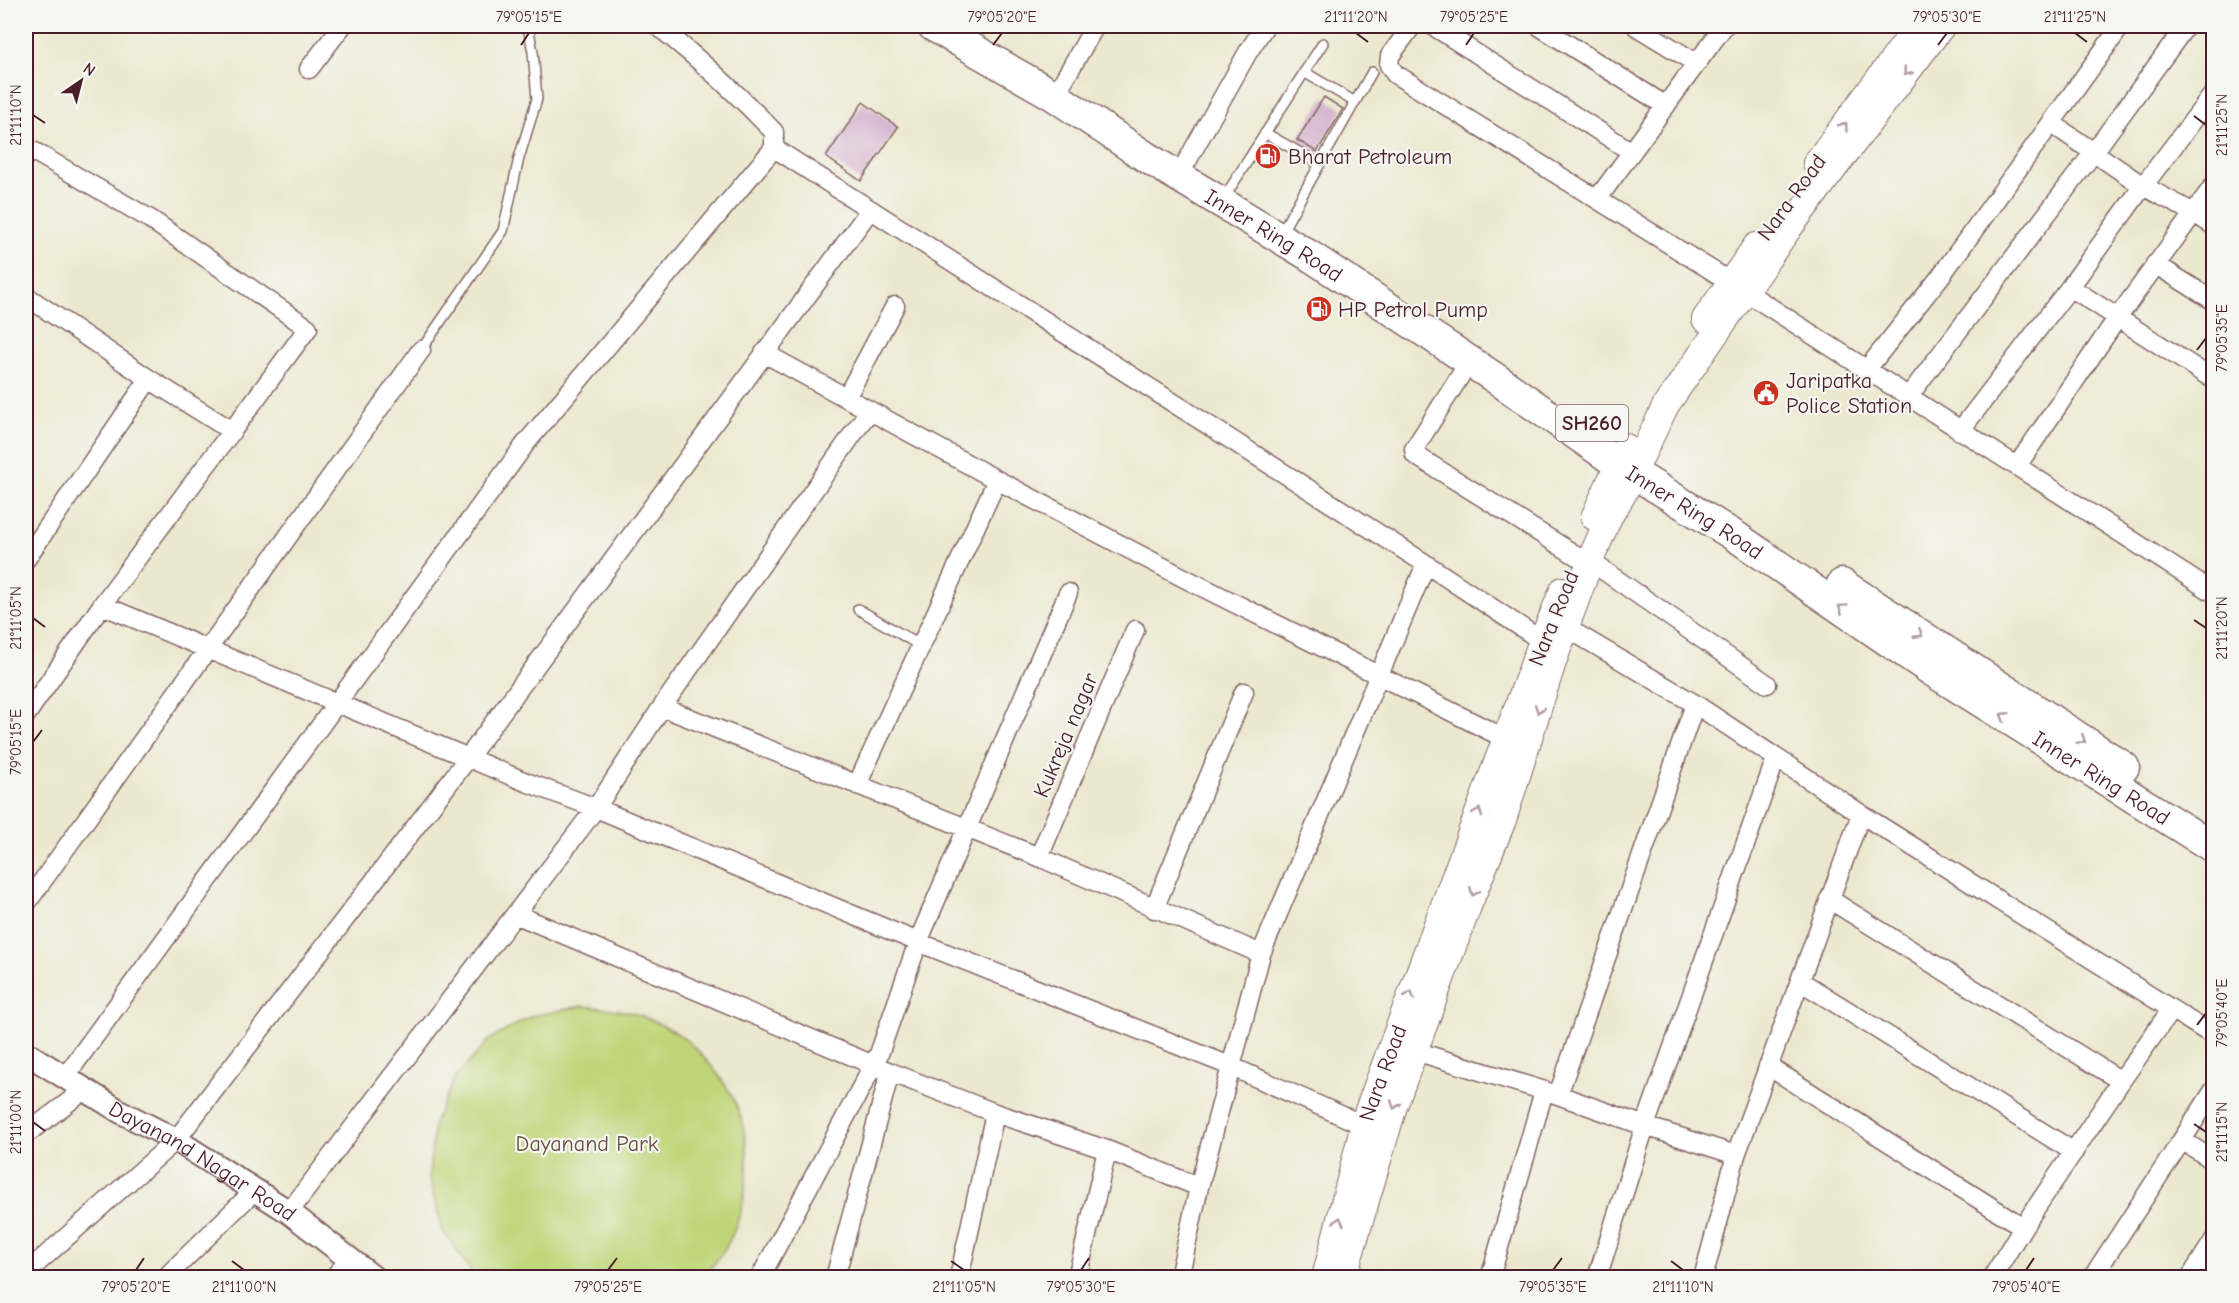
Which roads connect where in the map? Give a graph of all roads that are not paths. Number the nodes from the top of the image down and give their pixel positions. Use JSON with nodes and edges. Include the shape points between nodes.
{"nodes":[{"id":1,"x":342,"y":26,"type":"edge"},
{"id":2,"x":528,"y":26,"type":"edge"},
{"id":3,"x":658,"y":26,"type":"edge"},
{"id":4,"x":933,"y":26,"type":"edge"},
{"id":5,"x":968,"y":26,"type":"edge"},
{"id":6,"x":1095,"y":26,"type":"edge"},
{"id":7,"x":1265,"y":26,"type":"edge"},
{"id":8,"x":1412,"y":26,"type":"edge"},
{"id":9,"x":1433,"y":26,"type":"edge"},
{"id":10,"x":1539,"y":26,"type":"edge"},
{"id":11,"x":1636,"y":26,"type":"edge"},
{"id":12,"x":1724,"y":26,"type":"edge"},
{"id":13,"x":1918,"y":26,"type":"edge"},
{"id":14,"x":1942,"y":26,"type":"edge"},
{"id":15,"x":2121,"y":26,"type":"edge"},
{"id":16,"x":2186,"y":26,"type":"edge"},
{"id":17,"x":1323,"y":43,"type":"dead end"},
{"id":18,"x":1696,"y":63,"type":"junction"},
{"id":19,"x":309,"y":69,"type":"dead end"},
{"id":20,"x":1304,"y":72,"type":"junction"},
{"id":21,"x":1372,"y":72,"type":"dead end"},
{"id":22,"x":1061,"y":85,"type":"junction"},
{"id":23,"x":2214,"y":93,"type":"edge"},
{"id":24,"x":1355,"y":102,"type":"junction"},
{"id":25,"x":1666,"y":106,"type":"junction"},
{"id":26,"x":2051,"y":123,"type":"junction"},
{"id":27,"x":1265,"y":133,"type":"junction"},
{"id":28,"x":774,"y":148,"type":"junction"},
{"id":29,"x":1632,"y":152,"type":"junction"},
{"id":30,"x":2094,"y":152,"type":"junction"},
{"id":31,"x":26,"y":156,"type":"edge"},
{"id":32,"x":1186,"y":163,"type":"junction"},
{"id":33,"x":1320,"y":164,"type":"junction"},
{"id":34,"x":2214,"y":185,"type":"edge"},
{"id":35,"x":2143,"y":186,"type":"junction"},
{"id":36,"x":1229,"y":190,"type":"junction"},
{"id":37,"x":1598,"y":198,"type":"junction"},
{"id":38,"x":870,"y":210,"type":"junction"},
{"id":39,"x":2194,"y":213,"type":"junction"},
{"id":40,"x":1286,"y":224,"type":"junction"},
{"id":41,"x":2214,"y":226,"type":"edge"},
{"id":42,"x":2155,"y":264,"type":"junction"},
{"id":43,"x":1737,"y":286,"type":"junction"},
{"id":44,"x":2070,"y":287,"type":"junction"},
{"id":45,"x":26,"y":296,"type":"edge"},
{"id":46,"x":2214,"y":301,"type":"edge"},
{"id":47,"x":895,"y":306,"type":"dead end"},
{"id":48,"x":2118,"y":317,"type":"junction"},
{"id":49,"x":421,"y":350,"type":"joint"},
{"id":50,"x":764,"y":353,"type":"junction"},
{"id":51,"x":1469,"y":362,"type":"junction"},
{"id":52,"x":1867,"y":369,"type":"junction"},
{"id":53,"x":149,"y":379,"type":"junction"},
{"id":54,"x":2214,"y":380,"type":"edge"},
{"id":55,"x":1908,"y":397,"type":"junction"},
{"id":56,"x":846,"y":398,"type":"junction"},
{"id":57,"x":869,"y":411,"type":"junction"},
{"id":58,"x":232,"y":431,"type":"junction"},
{"id":59,"x":1960,"y":431,"type":"junction"},
{"id":60,"x":1630,"y":458,"type":"junction"},
{"id":61,"x":2017,"y":466,"type":"junction"},
{"id":62,"x":998,"y":480,"type":"junction"},
{"id":63,"x":32,"y":534,"type":"edge"},
{"id":64,"x":26,"y":559,"type":"edge"},
{"id":65,"x":1584,"y":559,"type":"junction"},
{"id":66,"x":1426,"y":564,"type":"junction"},
{"id":67,"x":2214,"y":592,"type":"edge"},
{"id":68,"x":1068,"y":593,"type":"dead end"},
{"id":69,"x":102,"y":605,"type":"junction"},
{"id":70,"x":858,"y":609,"type":"dead end"},
{"id":71,"x":1567,"y":628,"type":"junction"},
{"id":72,"x":1135,"y":630,"type":"dead end"},
{"id":73,"x":1542,"y":640,"type":"junction"},
{"id":74,"x":921,"y":646,"type":"junction"},
{"id":75,"x":207,"y":649,"type":"junction"},
{"id":76,"x":1378,"y":675,"type":"junction"},
{"id":77,"x":1767,"y":684,"type":"dead end"},
{"id":78,"x":1244,"y":692,"type":"dead end"},
{"id":79,"x":338,"y":704,"type":"junction"},
{"id":80,"x":1695,"y":704,"type":"junction"},
{"id":81,"x":662,"y":707,"type":"junction"},
{"id":82,"x":26,"y":715,"type":"edge"},
{"id":83,"x":1506,"y":739,"type":"junction"},
{"id":84,"x":468,"y":758,"type":"junction"},
{"id":85,"x":1776,"y":758,"type":"junction"},
{"id":86,"x":857,"y":785,"type":"junction"},
{"id":87,"x":596,"y":808,"type":"junction"},
{"id":88,"x":1861,"y":814,"type":"junction"},
{"id":89,"x":2214,"y":825,"type":"edge"},
{"id":90,"x":966,"y":829,"type":"junction"},
{"id":91,"x":2214,"y":848,"type":"edge"},
{"id":92,"x":1039,"y":857,"type":"junction"},
{"id":93,"x":1829,"y":899,"type":"junction"},
{"id":94,"x":26,"y":904,"type":"edge"},
{"id":95,"x":1154,"y":909,"type":"junction"},
{"id":96,"x":515,"y":914,"type":"junction"},
{"id":97,"x":918,"y":942,"type":"junction"},
{"id":98,"x":1261,"y":954,"type":"junction"},
{"id":99,"x":1800,"y":981,"type":"junction"},
{"id":100,"x":2171,"y":1010,"type":"junction"},
{"id":101,"x":2214,"y":1036,"type":"edge"},
{"id":102,"x":1415,"y":1051,"type":"junction"},
{"id":103,"x":26,"y":1053,"type":"edge"},
{"id":104,"x":1230,"y":1066,"type":"junction"},
{"id":105,"x":1768,"y":1066,"type":"junction"},
{"id":106,"x":882,"y":1069,"type":"junction"},
{"id":107,"x":65,"y":1077,"type":"junction"},
{"id":108,"x":2121,"y":1081,"type":"junction"},
{"id":109,"x":86,"y":1089,"type":"junction"},
{"id":110,"x":2214,"y":1090,"type":"edge"},
{"id":111,"x":1551,"y":1093,"type":"junction"},
{"id":112,"x":995,"y":1113,"type":"junction"},
{"id":113,"x":1363,"y":1125,"type":"junction"},
{"id":114,"x":1645,"y":1126,"type":"junction"},
{"id":115,"x":26,"y":1134,"type":"edge"},
{"id":116,"x":176,"y":1140,"type":"junction"},
{"id":117,"x":2182,"y":1140,"type":"junction"},
{"id":118,"x":1107,"y":1150,"type":"junction"},
{"id":119,"x":2074,"y":1152,"type":"junction"},
{"id":120,"x":1736,"y":1155,"type":"junction"},
{"id":121,"x":2214,"y":1161,"type":"edge"},
{"id":122,"x":1199,"y":1187,"type":"junction"},
{"id":123,"x":255,"y":1190,"type":"junction"},
{"id":124,"x":290,"y":1212,"type":"junction"},
{"id":125,"x":2023,"y":1227,"type":"junction"},
{"id":126,"x":2214,"y":1240,"type":"edge"},
{"id":127,"x":350,"y":1259,"type":"junction"},
{"id":128,"x":26,"y":1273,"type":"edge"},
{"id":129,"x":165,"y":1278,"type":"edge"},
{"id":130,"x":333,"y":1278,"type":"edge"},
{"id":131,"x":374,"y":1278,"type":"edge"},
{"id":132,"x":760,"y":1278,"type":"edge"},
{"id":133,"x":835,"y":1278,"type":"edge"},
{"id":134,"x":959,"y":1278,"type":"edge"},
{"id":135,"x":1077,"y":1278,"type":"edge"},
{"id":136,"x":1179,"y":1278,"type":"edge"},
{"id":137,"x":1325,"y":1278,"type":"edge"},
{"id":138,"x":1343,"y":1278,"type":"edge"},
{"id":139,"x":1490,"y":1278,"type":"edge"},
{"id":140,"x":1597,"y":1278,"type":"edge"},
{"id":141,"x":1703,"y":1278,"type":"edge"},
{"id":142,"x":1992,"y":1278,"type":"edge"},
{"id":143,"x":2092,"y":1278,"type":"edge"},
{"id":144,"x":2190,"y":1278,"type":"edge"}],
"edges":[{"from":1,"to":19,"type":"street"},
{"from":2,"to":49,"type":"lane","via":[[537,99],[503,231]]},
{"from":3,"to":28,"type":"street","via":[[759,116],[774,132]]},
{"from":4,"to":51,"type":"highway","name":"Inner Ring Road","via":[[1053,95],[1310,256]]},
{"from":5,"to":22,"type":"highway","name":"Inner Ring Road","number":"SH260"},
{"from":6,"to":22,"type":"street"},
{"from":7,"to":32,"type":"street"},
{"from":8,"to":37,"type":"street","via":[[1390,56],[1389,66],[1395,74]]},
{"from":9,"to":29,"type":"street"},
{"from":10,"to":25,"type":"street"},
{"from":11,"to":18,"type":"street"},
{"from":12,"to":18,"type":"street"},
{"from":43,"to":13,"type":"main road","name":"Nara Road","one_way":true},
{"from":14,"to":43,"type":"main road","name":"Nara Road","one_way":true,"via":[[1789,228]]},
{"from":15,"to":26,"type":"street"},
{"from":16,"to":30,"type":"street"},
{"from":17,"to":20,"type":"lane"},
{"from":18,"to":25,"type":"street"},
{"from":20,"to":24,"type":"lane"},
{"from":20,"to":27,"type":"lane"},
{"from":21,"to":24,"type":"lane"},
{"from":22,"to":32,"type":"highway","name":"Inner Ring Road","number":"SH260"},
{"from":23,"to":35,"type":"street"},
{"from":24,"to":33,"type":"lane"},
{"from":25,"to":29,"type":"street"},
{"from":26,"to":30,"type":"street"},
{"from":26,"to":52,"type":"street"},
{"from":27,"to":33,"type":"lane"},
{"from":27,"to":36,"type":"lane"},
{"from":28,"to":38,"type":"street"},
{"from":28,"to":79,"type":"street","via":[[526,443]]},
{"from":29,"to":37,"type":"street"},
{"from":30,"to":35,"type":"street"},
{"from":30,"to":55,"type":"street"},
{"from":31,"to":58,"type":"street","via":[[35,152],[150,219],[308,328]]},
{"from":32,"to":36,"type":"highway","name":"Inner Ring Road","number":"SH260"},
{"from":33,"to":40,"type":"lane"},
{"from":34,"to":39,"type":"street"},
{"from":35,"to":39,"type":"street"},
{"from":35,"to":44,"type":"street"},
{"from":36,"to":40,"type":"highway","name":"Inner Ring Road","number":"SH260"},
{"from":37,"to":43,"type":"street"},
{"from":38,"to":50,"type":"street"},
{"from":38,"to":66,"type":"street"},
{"from":39,"to":41,"type":"street"},
{"from":39,"to":42,"type":"street"},
{"from":40,"to":60,"type":"highway","name":"Inner Ring Road","number":"SH260"},
{"from":42,"to":46,"type":"street"},
{"from":42,"to":48,"type":"street"},
{"from":43,"to":52,"type":"street"},
{"from":43,"to":60,"type":"main road","name":"Nara Road","via":[[1643,414]]},
{"from":44,"to":48,"type":"street"},
{"from":44,"to":59,"type":"street"},
{"from":45,"to":53,"type":"street"},
{"from":47,"to":56,"type":"street"},
{"from":48,"to":54,"type":"street"},
{"from":48,"to":61,"type":"street"},
{"from":49,"to":75,"type":"street"},
{"from":50,"to":56,"type":"street"},
{"from":50,"to":84,"type":"street"},
{"from":51,"to":60,"type":"highway","name":"Inner Ring Road"},
{"from":51,"to":65,"type":"street","via":[[1414,449],[1415,456]]},
{"from":52,"to":55,"type":"street"},
{"from":53,"to":58,"type":"street"},
{"from":53,"to":63,"type":"street"},
{"from":55,"to":59,"type":"street"},
{"from":56,"to":57,"type":"street"},
{"from":57,"to":62,"type":"street"},
{"from":57,"to":81,"type":"street"},
{"from":58,"to":69,"type":"street"},
{"from":59,"to":61,"type":"street"},
{"from":60,"to":65,"type":"main road","name":"Nara Road","via":[[1609,518]]},
{"from":60,"to":89,"type":"highway","name":"Inner Ring Road","number":"SH260","one_way":true},
{"from":91,"to":60,"type":"highway","name":"Inner Ring Road","one_way":true,"via":[[1929,669],[1738,538]]},
{"from":61,"to":67,"type":"street"},
{"from":62,"to":74,"type":"street"},
{"from":62,"to":76,"type":"street"},
{"from":63,"to":64,"type":"street"},
{"from":65,"to":71,"type":"main road","name":"Nara Road"},
{"from":65,"to":73,"type":"main road","name":"Nara Road"},
{"from":65,"to":77,"type":"street"},
{"from":66,"to":73,"type":"street"},
{"from":66,"to":76,"type":"street"},
{"from":68,"to":90,"type":"street"},
{"from":69,"to":75,"type":"street"},
{"from":69,"to":82,"type":"street"},
{"from":70,"to":74,"type":"lane"},
{"from":71,"to":80,"type":"street"},
{"from":71,"to":102,"type":"main road","name":"Nara Road","one_way":true,"via":[[1503,820]]},
{"from":72,"to":92,"type":"street","name":"Kukreja nagar"},
{"from":73,"to":83,"type":"main road","name":"Nara Road"},
{"from":74,"to":86,"type":"street"},
{"from":75,"to":79,"type":"street"},
{"from":75,"to":94,"type":"street"},
{"from":76,"to":83,"type":"street"},
{"from":76,"to":98,"type":"street"},
{"from":78,"to":95,"type":"street"},
{"from":79,"to":84,"type":"street"},
{"from":79,"to":107,"type":"street"},
{"from":80,"to":85,"type":"street"},
{"from":80,"to":111,"type":"street"},
{"from":81,"to":86,"type":"street"},
{"from":81,"to":87,"type":"street"},
{"from":113,"to":83,"type":"main road","name":"Nara Road","one_way":true},
{"from":84,"to":87,"type":"street"},
{"from":84,"to":116,"type":"street"},
{"from":85,"to":88,"type":"street"},
{"from":85,"to":114,"type":"street"},
{"from":86,"to":90,"type":"street"},
{"from":87,"to":96,"type":"street"},
{"from":87,"to":97,"type":"street"},
{"from":88,"to":93,"type":"street"},
{"from":88,"to":100,"type":"street"},
{"from":90,"to":92,"type":"street"},
{"from":90,"to":97,"type":"street"},
{"from":92,"to":95,"type":"street"},
{"from":93,"to":99,"type":"street"},
{"from":93,"to":108,"type":"street"},
{"from":95,"to":98,"type":"street"},
{"from":96,"to":106,"type":"street"},
{"from":96,"to":124,"type":"street"},
{"from":97,"to":104,"type":"street"},
{"from":97,"to":106,"type":"street","via":[[879,1054]]},
{"from":98,"to":104,"type":"street"},
{"from":99,"to":105,"type":"street"},
{"from":99,"to":119,"type":"street"},
{"from":100,"to":101,"type":"street"},
{"from":100,"to":108,"type":"street"},
{"from":102,"to":111,"type":"street"},
{"from":102,"to":138,"type":"main road","name":"Nara Road","one_way":true,"via":[[1394,1106]]},
{"from":103,"to":107,"type":"street","name":"Dayanand Nagar Road"},
{"from":104,"to":113,"type":"street"},
{"from":104,"to":122,"type":"street"},
{"from":105,"to":120,"type":"street"},
{"from":105,"to":125,"type":"street"},
{"from":106,"to":112,"type":"street"},
{"from":106,"to":132,"type":"street"},
{"from":106,"to":133,"type":"street"},
{"from":107,"to":109,"type":"street","name":"Dayanand Nagar Road"},
{"from":108,"to":119,"type":"street"},
{"from":109,"to":115,"type":"street"},
{"from":109,"to":116,"type":"street","name":"Dayanand Nagar Road"},
{"from":110,"to":117,"type":"street"},
{"from":111,"to":114,"type":"street"},
{"from":111,"to":139,"type":"street"},
{"from":112,"to":118,"type":"street"},
{"from":112,"to":134,"type":"street"},
{"from":137,"to":113,"type":"main road","name":"Nara Road","one_way":true},
{"from":114,"to":120,"type":"street"},
{"from":114,"to":140,"type":"street"},
{"from":116,"to":123,"type":"street","name":"Dayanand Nagar Road"},
{"from":116,"to":128,"type":"street"},
{"from":117,"to":121,"type":"street"},
{"from":117,"to":143,"type":"street"},
{"from":118,"to":122,"type":"street"},
{"from":118,"to":135,"type":"street"},
{"from":119,"to":125,"type":"street"},
{"from":120,"to":141,"type":"street"},
{"from":122,"to":136,"type":"street"},
{"from":123,"to":124,"type":"street","name":"Dayanand Nagar Road"},
{"from":123,"to":129,"type":"street"},
{"from":124,"to":127,"type":"street","name":"Dayanand Nagar Road"},
{"from":125,"to":142,"type":"street"},
{"from":126,"to":144,"type":"street"},
{"from":127,"to":130,"type":"street"},
{"from":127,"to":131,"type":"street","name":"Dayanand Nagar Road"}]}
